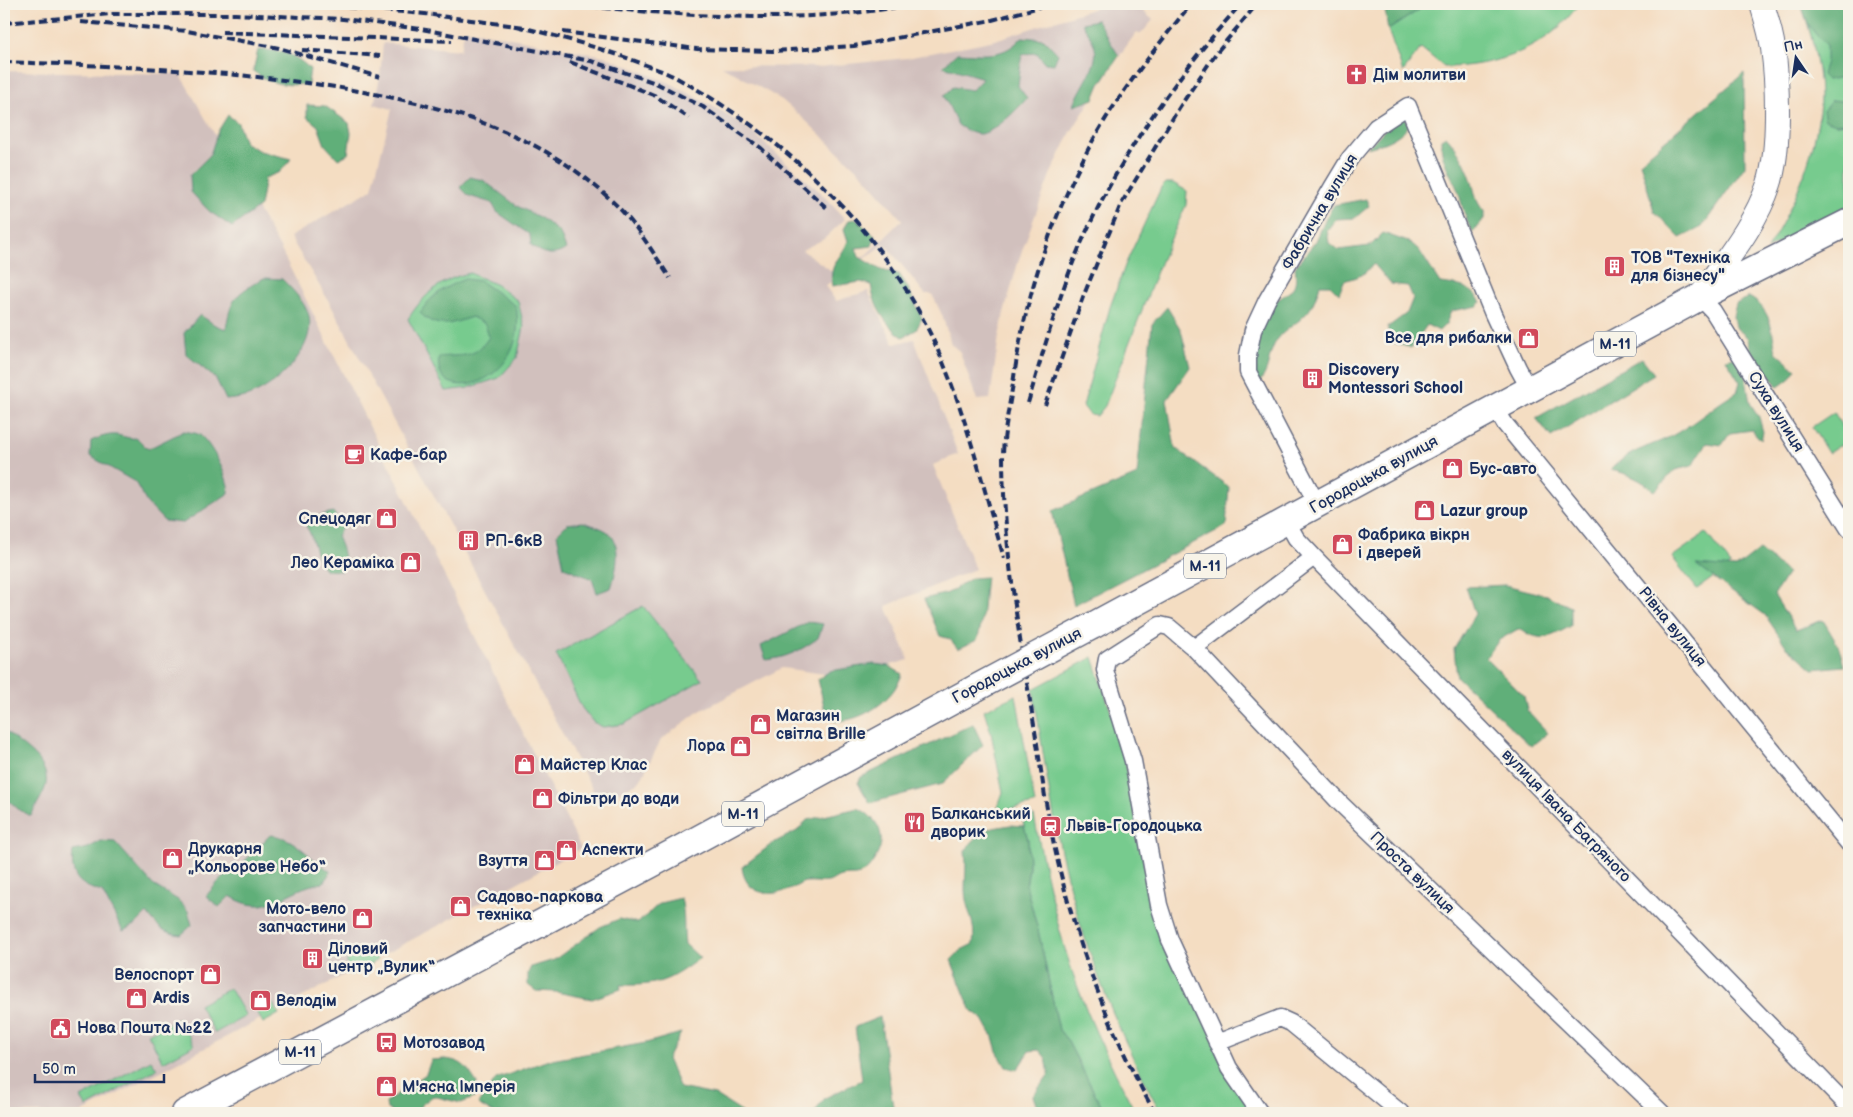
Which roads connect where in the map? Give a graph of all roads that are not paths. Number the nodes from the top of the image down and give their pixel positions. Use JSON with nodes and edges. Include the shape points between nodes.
{"nodes":[{"id":1,"x":1762,"y":4,"type":"edge"},
{"id":2,"x":1847,"y":229,"type":"edge"},
{"id":3,"x":1700,"y":297,"type":"junction"},
{"id":4,"x":1530,"y":390,"type":"junction"},
{"id":5,"x":1496,"y":409,"type":"junction"},
{"id":6,"x":1318,"y":506,"type":"junction"},
{"id":7,"x":1287,"y":522,"type":"junction"},
{"id":8,"x":1849,"y":529,"type":"edge"},
{"id":9,"x":1314,"y":557,"type":"junction"},
{"id":10,"x":1194,"y":648,"type":"junction"},
{"id":11,"x":1849,"y":844,"type":"edge"},
{"id":12,"x":1217,"y":1043,"type":"junction"},
{"id":13,"x":1849,"y":1108,"type":"edge"},
{"id":14,"x":185,"y":1113,"type":"edge"},
{"id":15,"x":1260,"y":1113,"type":"edge"},
{"id":16,"x":1401,"y":1113,"type":"edge"},
{"id":17,"x":1662,"y":1113,"type":"edge"}],
"edges":[{"from":1,"to":3,"type":"main road","via":[[1773,48],[1776,109],[1775,148],[1769,184],[1749,227]]},
{"from":2,"to":3,"type":"main road","name":"Городоцька вулиця","number":"М-11"},
{"from":3,"to":4,"type":"main road","name":"Городоцька вулиця","number":"М-11"},
{"from":3,"to":8,"type":"street","name":"Суха вулиця","via":[[1713,311]]},
{"from":4,"to":5,"type":"main road","name":"Городоцька вулиця","number":"М-11"},
{"from":4,"to":6,"type":"street","name":"Фабрична вулиця","via":[[1493,314],[1408,106],[1376,127],[1350,158],[1267,300],[1253,330],[1248,372]]},
{"from":5,"to":6,"type":"main road","name":"Городоцька вулиця","number":"М-11"},
{"from":5,"to":11,"type":"street","name":"Рівна вулиця"},
{"from":6,"to":7,"type":"main road","name":"Городоцька вулиця","number":"М-11"},
{"from":7,"to":9,"type":"street","name":"вулиця Івана Багряного","via":[[1296,538]]},
{"from":7,"to":14,"type":"main road","name":"Городоцька вулиця","number":"М-11","bridge":true},
{"from":9,"to":10,"type":"street"},
{"from":9,"to":13,"type":"street","name":"вулиця Івана Багряного"},
{"from":10,"to":12,"type":"street","name":"Проста вулиця","via":[[1169,626],[1160,625],[1107,660],[1105,670],[1134,761],[1159,905],[1170,940]]},
{"from":10,"to":17,"type":"street","name":"Проста вулиця","via":[[1340,803]]},
{"from":12,"to":15,"type":"street","via":[[1229,1068]]},
{"from":12,"to":16,"type":"street","via":[[1280,1018],[1291,1023]]}]}
